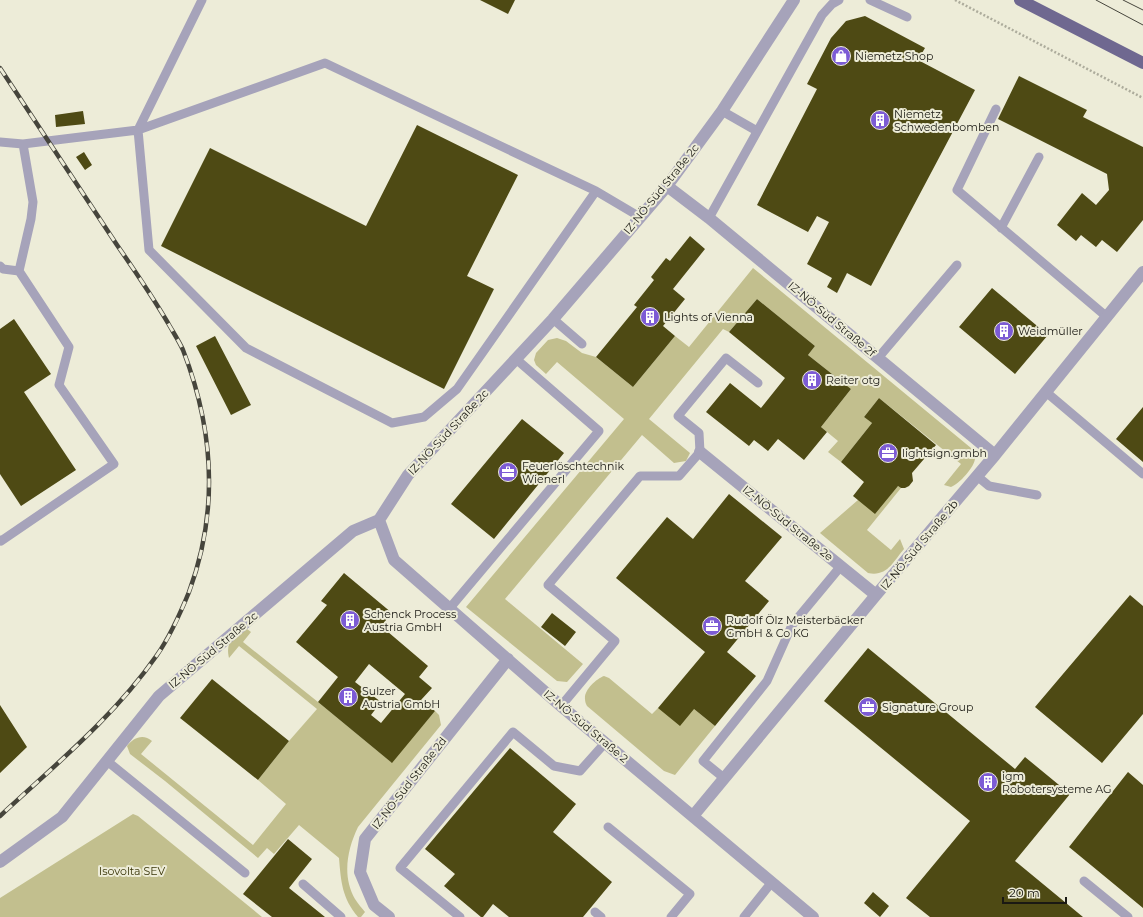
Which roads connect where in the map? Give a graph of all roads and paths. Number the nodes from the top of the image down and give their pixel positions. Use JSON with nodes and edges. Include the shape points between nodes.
{"nodes":[{"id":1,"x":202,"y":0,"type":"edge"},
{"id":2,"x":794,"y":0,"type":"edge"},
{"id":3,"x":839,"y":0,"type":"edge"},
{"id":4,"x":870,"y":0,"type":"edge"},
{"id":5,"x":955,"y":0,"type":"edge"},
{"id":6,"x":1020,"y":0,"type":"edge"},
{"id":7,"x":907,"y":17,"type":"dead end"},
{"id":8,"x":1143,"y":63,"type":"edge"},
{"id":9,"x":1143,"y":98,"type":"edge"},
{"id":10,"x":996,"y":109,"type":"dead end"},
{"id":11,"x":722,"y":111,"type":"junction"},
{"id":12,"x":138,"y":130,"type":"junction"},
{"id":13,"x":757,"y":131,"type":"junction"},
{"id":14,"x":0,"y":142,"type":"edge"},
{"id":15,"x":23,"y":144,"type":"junction"},
{"id":16,"x":1039,"y":157,"type":"dead end"},
{"id":17,"x":667,"y":186,"type":"junction"},
{"id":18,"x":596,"y":191,"type":"junction"},
{"id":19,"x":640,"y":217,"type":"junction"},
{"id":20,"x":709,"y":218,"type":"junction"},
{"id":21,"x":1002,"y":228,"type":"junction"},
{"id":22,"x":957,"y":265,"type":"dead end"},
{"id":23,"x":0,"y":266,"type":"edge"},
{"id":24,"x":19,"y":272,"type":"junction"},
{"id":25,"x":1143,"y":272,"type":"edge"},
{"id":26,"x":1107,"y":317,"type":"junction"},
{"id":27,"x":553,"y":319,"type":"junction"},
{"id":28,"x":582,"y":344,"type":"dead end"},
{"id":29,"x":878,"y":358,"type":"junction"},
{"id":30,"x":516,"y":359,"type":"junction"},
{"id":31,"x":758,"y":383,"type":"dead end"},
{"id":32,"x":1046,"y":392,"type":"junction"},
{"id":33,"x":700,"y":452,"type":"junction"},
{"id":34,"x":995,"y":455,"type":"junction"},
{"id":35,"x":1143,"y":474,"type":"edge"},
{"id":36,"x":977,"y":476,"type":"junction"},
{"id":37,"x":1037,"y":495,"type":"dead end"},
{"id":38,"x":379,"y":520,"type":"junction"},
{"id":39,"x":0,"y":540,"type":"edge"},
{"id":40,"x":841,"y":566,"type":"junction"},
{"id":41,"x":876,"y":595,"type":"junction"},
{"id":42,"x":449,"y":609,"type":"junction"},
{"id":43,"x":508,"y":659,"type":"junction"},
{"id":44,"x":561,"y":706,"type":"junction"},
{"id":45,"x":605,"y":743,"type":"junction"},
{"id":46,"x":107,"y":761,"type":"junction"},
{"id":47,"x":724,"y":778,"type":"junction"},
{"id":48,"x":693,"y":816,"type":"junction"},
{"id":49,"x":608,"y":827,"type":"dead end"},
{"id":50,"x":0,"y":862,"type":"edge"},
{"id":51,"x":245,"y":873,"type":"dead end"},
{"id":52,"x":1084,"y":881,"type":"dead end"},
{"id":53,"x":772,"y":882,"type":"junction"},
{"id":54,"x":303,"y":884,"type":"dead end"},
{"id":55,"x":341,"y":917,"type":"edge"},
{"id":56,"x":388,"y":917,"type":"edge"},
{"id":57,"x":460,"y":917,"type":"edge"},
{"id":58,"x":671,"y":917,"type":"edge"},
{"id":59,"x":744,"y":917,"type":"edge"},
{"id":60,"x":813,"y":917,"type":"edge"},
{"id":61,"x":1128,"y":917,"type":"edge"}],
"edges":[{"from":1,"to":12,"type":"lane"},
{"from":2,"to":11,"type":"street","name":"IZ-NÖ-Süd Straße 2c"},
{"from":3,"to":13,"type":"lane","via":[[822,15]]},
{"from":4,"to":7,"type":"lane"},
{"from":5,"to":9,"type":"path"},
{"from":6,"to":8,"type":"main road"},
{"from":10,"to":21,"type":"lane","via":[[957,190]]},
{"from":11,"to":13,"type":"lane"},
{"from":11,"to":17,"type":"street","name":"IZ-NÖ-Süd Straße 2c"},
{"from":12,"to":15,"type":"lane"},
{"from":12,"to":18,"type":"lane","via":[[325,63]]},
{"from":12,"to":18,"type":"lane","via":[[149,250],[246,348],[392,423],[424,417],[457,389]]},
{"from":13,"to":20,"type":"lane"},
{"from":14,"to":15,"type":"lane"},
{"from":15,"to":24,"type":"lane","via":[[33,202]]},
{"from":16,"to":21,"type":"lane"},
{"from":17,"to":19,"type":"street","name":"IZ-NÖ-Süd Straße 2c"},
{"from":17,"to":20,"type":"street","name":"IZ-NÖ-Süd Straße 2f"},
{"from":18,"to":19,"type":"lane"},
{"from":19,"to":27,"type":"street","name":"IZ-NÖ-Süd Straße 2c"},
{"from":20,"to":29,"type":"street","name":"IZ-NÖ-Süd Straße 2f"},
{"from":21,"to":26,"type":"lane"},
{"from":22,"to":29,"type":"lane"},
{"from":23,"to":24,"type":"lane"},
{"from":24,"to":39,"type":"lane","via":[[69,347],[59,385],[114,464]]},
{"from":25,"to":26,"type":"street","name":"IZ-NÖ-Süd Straße 2b"},
{"from":26,"to":32,"type":"street","name":"IZ-NÖ-Süd Straße 2b"},
{"from":27,"to":28,"type":"lane"},
{"from":27,"to":30,"type":"street","name":"IZ-NÖ-Süd Straße 2c"},
{"from":29,"to":34,"type":"street","name":"IZ-NÖ-Süd Straße 2f"},
{"from":30,"to":38,"type":"street","name":"IZ-NÖ-Süd Straße 2c","via":[[408,475]]},
{"from":30,"to":42,"type":"lane","via":[[599,431]]},
{"from":31,"to":33,"type":"lane","via":[[726,358],[678,416],[699,433]]},
{"from":32,"to":34,"type":"street","name":"IZ-NÖ-Süd Straße 2b"},
{"from":32,"to":35,"type":"lane"},
{"from":33,"to":40,"type":"street","name":"IZ-NÖ-Süd Straße 2e"},
{"from":33,"to":44,"type":"lane","via":[[679,476],[640,476],[548,585],[615,641]]},
{"from":34,"to":36,"type":"street","name":"IZ-NÖ-Süd Straße 2b"},
{"from":36,"to":37,"type":"lane","via":[[989,486]]},
{"from":36,"to":41,"type":"street","name":"IZ-NÖ-Süd Straße 2b"},
{"from":38,"to":42,"type":"street","name":"IZ-NÖ-Süd Straße 2","via":[[394,560]]},
{"from":38,"to":46,"type":"street","name":"IZ-NÖ-Süd Straße 2c","via":[[353,531],[159,696]]},
{"from":40,"to":41,"type":"street","name":"IZ-NÖ-Süd Straße 2e"},
{"from":40,"to":47,"type":"lane","via":[[792,625],[767,681],[703,761]]},
{"from":41,"to":47,"type":"street","name":"IZ-NÖ-Süd Straße 2b"},
{"from":42,"to":43,"type":"street","name":"IZ-NÖ-Süd Straße 2"},
{"from":43,"to":44,"type":"street","name":"IZ-NÖ-Süd Straße 2"},
{"from":43,"to":56,"type":"street","name":"IZ-NÖ-Süd Straße 2d","via":[[365,839],[360,872],[374,905]]},
{"from":44,"to":45,"type":"street","name":"IZ-NÖ-Süd Straße 2"},
{"from":45,"to":48,"type":"street","name":"IZ-NÖ-Süd Straße 2"},
{"from":45,"to":57,"type":"lane","via":[[580,771],[554,766],[512,732],[400,868]]},
{"from":46,"to":50,"type":"street","name":"IZ-NÖ-Süd Straße 2c","via":[[62,817]]},
{"from":46,"to":51,"type":"lane"},
{"from":47,"to":48,"type":"street","name":"IZ-NÖ-Süd Straße 2b"},
{"from":48,"to":53,"type":"street","name":"IZ-NÖ-Süd Straße 2"},
{"from":49,"to":58,"type":"lane","via":[[690,894]]},
{"from":52,"to":61,"type":"lane"},
{"from":53,"to":59,"type":"lane"},
{"from":53,"to":60,"type":"street","name":"IZ-NÖ-Süd Straße 2"},
{"from":54,"to":55,"type":"lane"}]}
